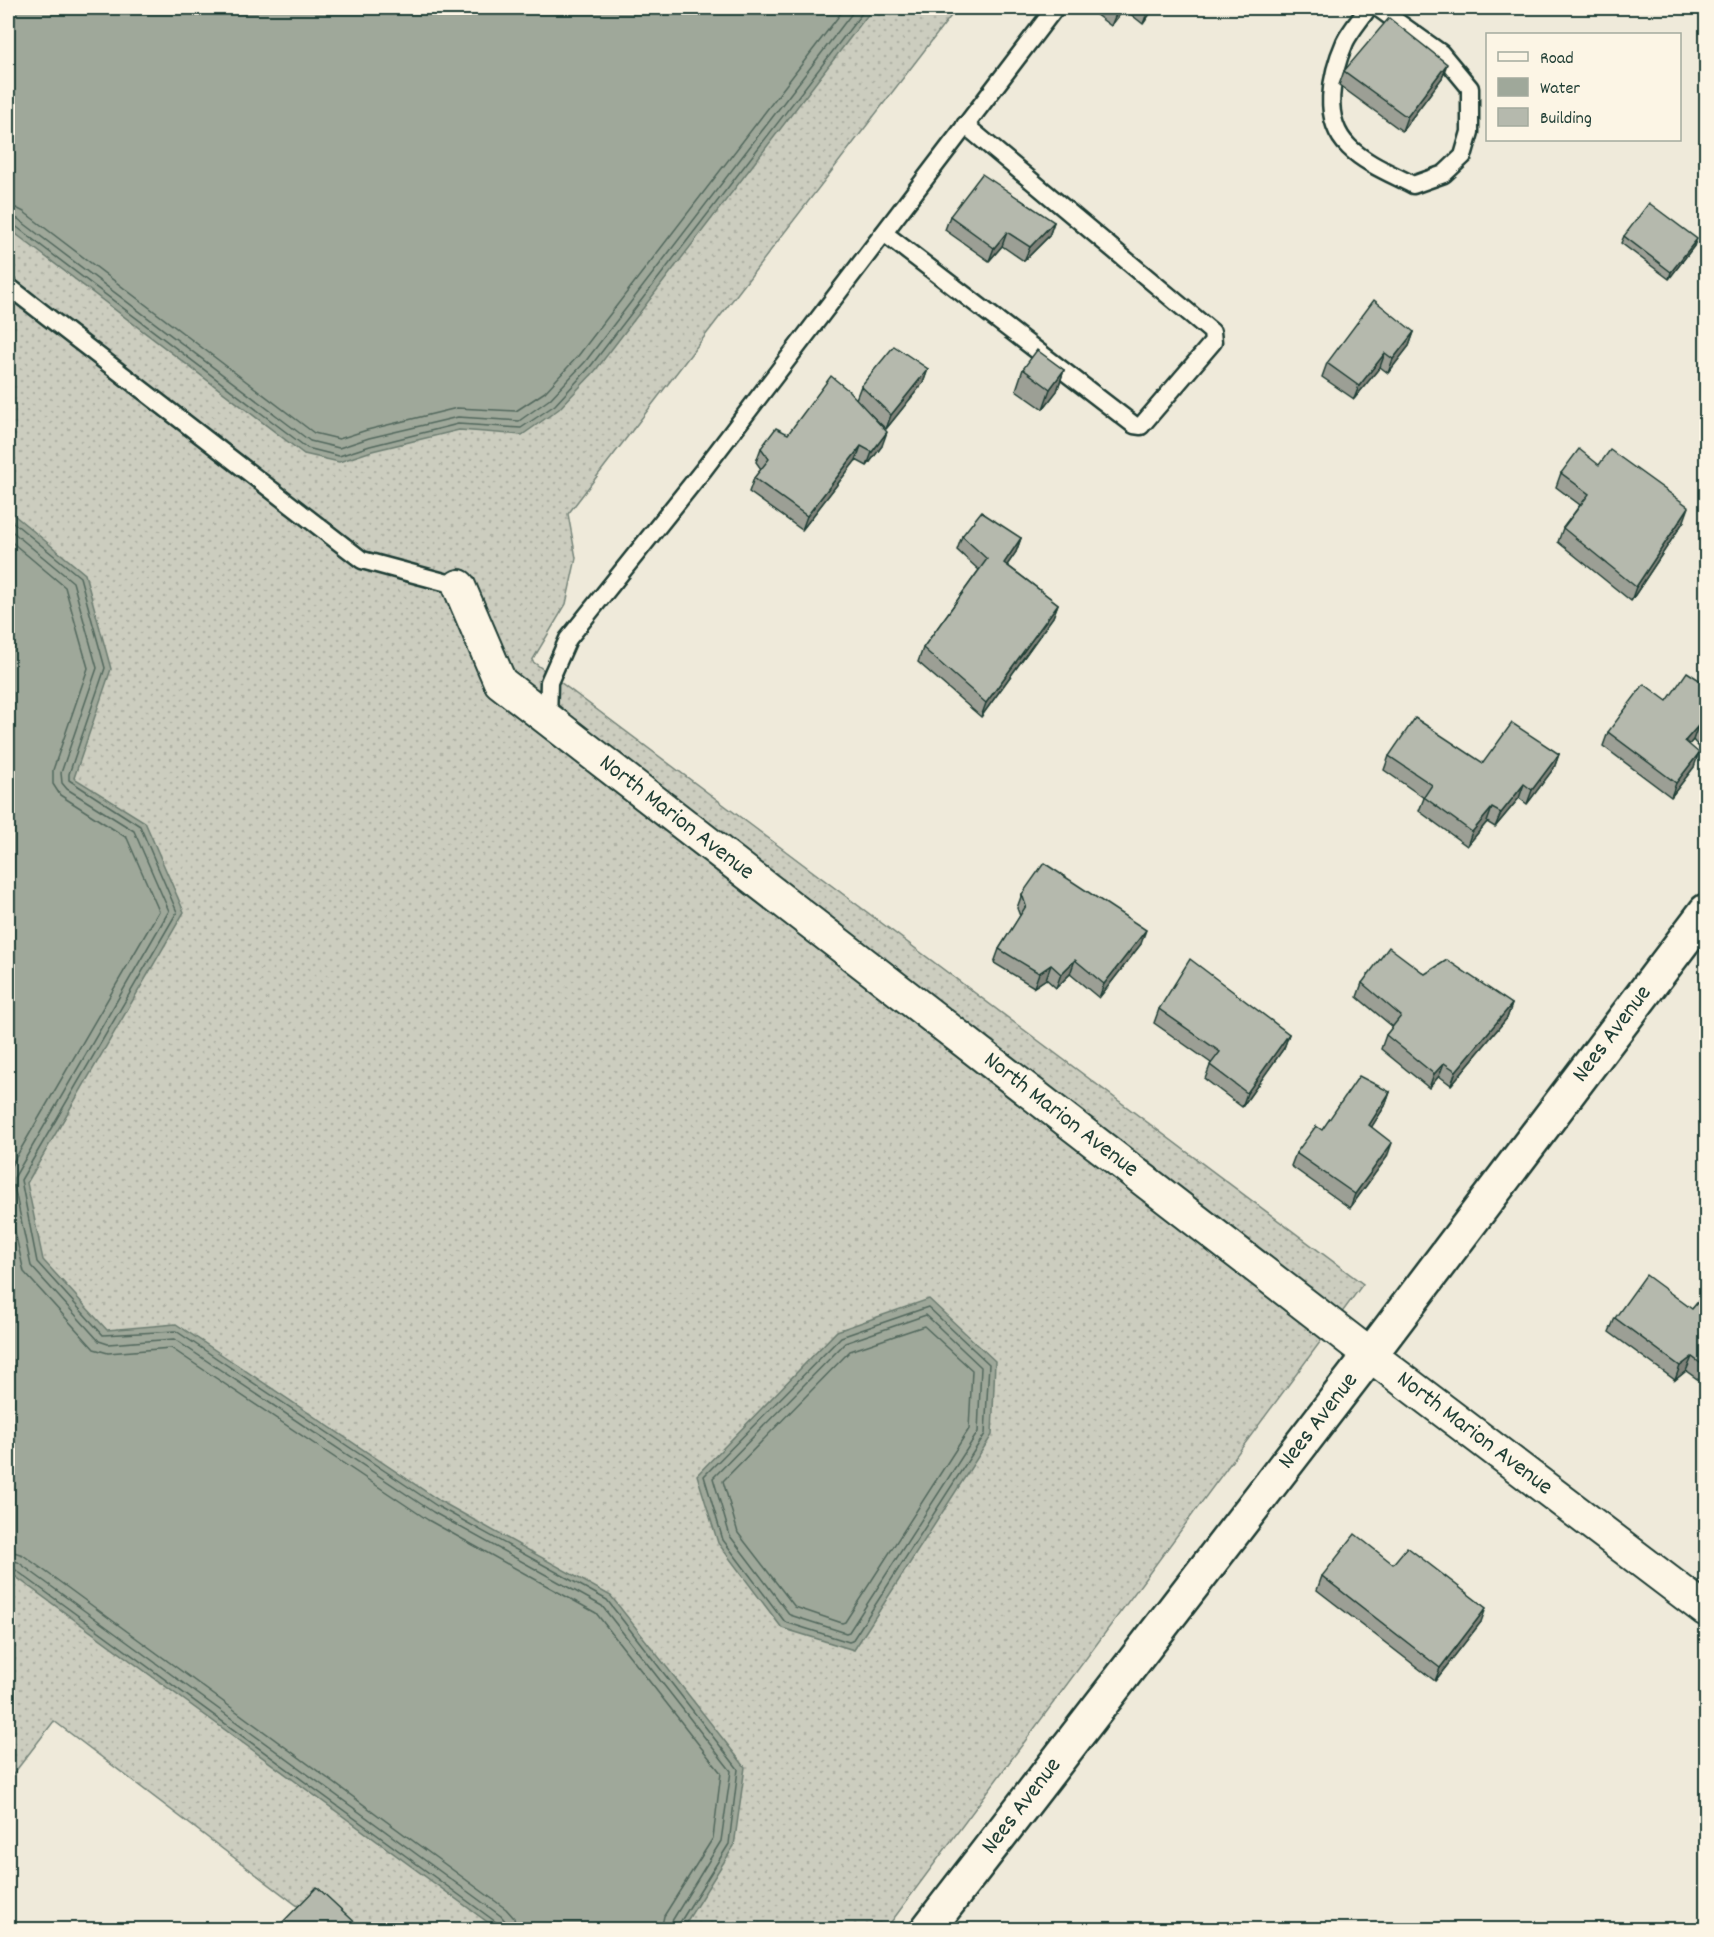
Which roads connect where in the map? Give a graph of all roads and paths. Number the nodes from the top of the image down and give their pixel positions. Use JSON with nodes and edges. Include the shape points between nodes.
{"nodes":[{"id":1,"x":1055,"y":8,"type":"edge"},
{"id":2,"x":1368,"y":8,"type":"edge"},
{"id":3,"x":1378,"y":8,"type":"edge"},
{"id":4,"x":965,"y":125,"type":"junction"},
{"id":5,"x":884,"y":233,"type":"junction"},
{"id":6,"x":8,"y":286,"type":"edge"},
{"id":7,"x":459,"y":586,"type":"joint"},
{"id":8,"x":548,"y":720,"type":"junction"},
{"id":9,"x":1707,"y":911,"type":"edge"},
{"id":10,"x":1370,"y":1355,"type":"junction"},
{"id":11,"x":1707,"y":1610,"type":"edge"},
{"id":12,"x":927,"y":1929,"type":"edge"}],
"edges":[{"from":1,"to":4,"type":"lane"},
{"from":2,"to":3,"type":"lane","via":[[1346,41],[1334,73],[1330,97],[1336,131],[1350,148],[1413,185],[1444,174],[1463,156],[1470,132],[1470,88],[1441,52]]},
{"from":4,"to":5,"type":"lane"},
{"from":4,"to":5,"type":"lane","via":[[1212,332],[1213,342],[1141,426],[1134,425]]},
{"from":5,"to":8,"type":"lane","via":[[568,639],[549,682]]},
{"from":6,"to":7,"type":"lane","via":[[362,560]]},
{"from":7,"to":8,"type":"street","name":"North Marion Avenue","via":[[500,682]]},
{"from":8,"to":10,"type":"street","name":"North Marion Avenue"},
{"from":9,"to":10,"type":"main road","name":"Nees Avenue"},
{"from":10,"to":11,"type":"street","name":"North Marion Avenue"},
{"from":10,"to":12,"type":"main road","name":"Nees Avenue"}]}
